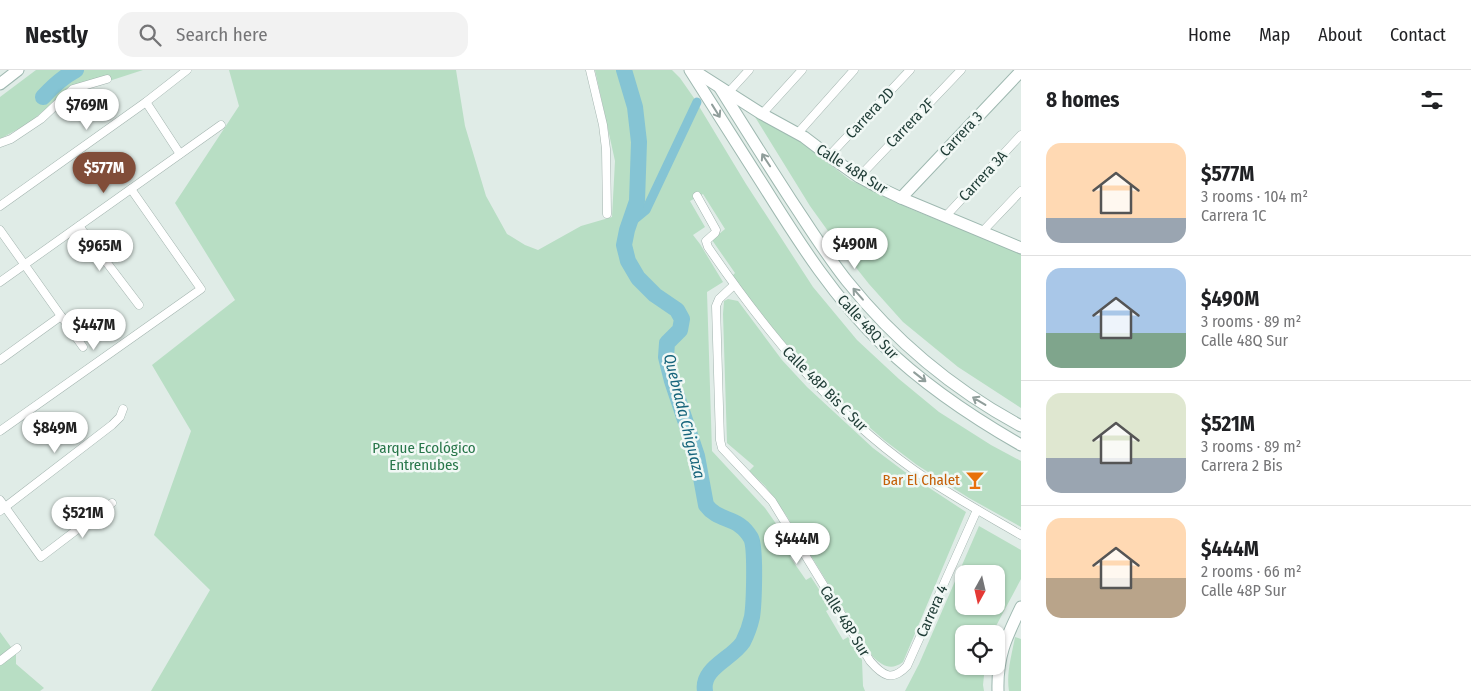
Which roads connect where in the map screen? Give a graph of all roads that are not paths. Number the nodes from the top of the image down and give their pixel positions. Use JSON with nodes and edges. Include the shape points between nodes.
{"nodes":[{"id":1,"x":18,"y":70,"type":"edge"},
{"id":2,"x":187,"y":70,"type":"edge"},
{"id":3,"x":590,"y":70,"type":"edge"},
{"id":4,"x":694,"y":70,"type":"edge"},
{"id":5,"x":749,"y":70,"type":"edge"},
{"id":6,"x":802,"y":70,"type":"edge"},
{"id":7,"x":854,"y":70,"type":"edge"},
{"id":8,"x":910,"y":70,"type":"edge"},
{"id":9,"x":961,"y":70,"type":"edge"},
{"id":10,"x":1021,"y":71,"type":"edge"},
{"id":11,"x":107,"y":78,"type":"dead end"},
{"id":12,"x":0,"y":84,"type":"edge"},
{"id":13,"x":724,"y":91,"type":"junction"},
{"id":14,"x":146,"y":102,"type":"junction"},
{"id":15,"x":762,"y":114,"type":"junction"},
{"id":16,"x":220,"y":125,"type":"dead end"},
{"id":17,"x":798,"y":133,"type":"junction"},
{"id":18,"x":1021,"y":136,"type":"edge"},
{"id":19,"x":0,"y":142,"type":"edge"},
{"id":20,"x":180,"y":154,"type":"junction"},
{"id":21,"x":829,"y":156,"type":"junction"},
{"id":22,"x":859,"y":177,"type":"junction"},
{"id":23,"x":130,"y":189,"type":"junction"},
{"id":24,"x":1021,"y":191,"type":"edge"},
{"id":25,"x":697,"y":196,"type":"dead end"},
{"id":26,"x":901,"y":198,"type":"junction"},
{"id":27,"x":0,"y":206,"type":"edge"},
{"id":28,"x":607,"y":214,"type":"dead end"},
{"id":29,"x":945,"y":217,"type":"junction"},
{"id":30,"x":79,"y":226,"type":"junction"},
{"id":31,"x":0,"y":230,"type":"edge"},
{"id":32,"x":982,"y":232,"type":"junction"},
{"id":33,"x":1021,"y":247,"type":"edge"},
{"id":34,"x":24,"y":264,"type":"junction"},
{"id":35,"x":0,"y":282,"type":"edge"},
{"id":36,"x":734,"y":285,"type":"junction"},
{"id":37,"x":138,"y":305,"type":"dead end"},
{"id":38,"x":62,"y":316,"type":"junction"},
{"id":39,"x":84,"y":347,"type":"dead end"},
{"id":40,"x":0,"y":360,"type":"edge"},
{"id":41,"x":123,"y":409,"type":"dead end"},
{"id":42,"x":1021,"y":426,"type":"edge"},
{"id":43,"x":0,"y":431,"type":"edge"},
{"id":44,"x":1021,"y":445,"type":"edge"},
{"id":45,"x":0,"y":500,"type":"edge"},
{"id":46,"x":112,"y":503,"type":"dead end"},
{"id":47,"x":3,"y":509,"type":"edge"},
{"id":48,"x":977,"y":510,"type":"junction"},
{"id":49,"x":1021,"y":535,"type":"edge"},
{"id":50,"x":1020,"y":612,"type":"edge"},
{"id":51,"x":17,"y":648,"type":"dead end"},
{"id":52,"x":0,"y":661,"type":"edge"},
{"id":53,"x":889,"y":676,"type":"joint"},
{"id":54,"x":998,"y":691,"type":"edge"}],
"edges":[{"from":1,"to":12,"type":"main road"},
{"from":2,"to":14,"type":"street"},
{"from":3,"to":28,"type":"street","via":[[606,149]]},
{"from":4,"to":13,"type":"main road","name":"Calle 48R Sur"},
{"from":4,"to":44,"type":"main road","name":"Calle 48Q Sur","one_way":true,"via":[[802,247],[835,292],[882,344],[924,381]]},
{"from":5,"to":13,"type":"street"},
{"from":6,"to":15,"type":"street"},
{"from":7,"to":17,"type":"street"},
{"from":8,"to":21,"type":"street","name":"Carrera 2D"},
{"from":9,"to":22,"type":"street","name":"Carrera 2F"},
{"from":10,"to":26,"type":"main road","name":"Carrera 3"},
{"from":11,"to":19,"type":"street","via":[[73,89],[41,119],[11,139]]},
{"from":13,"to":15,"type":"main road","name":"Calle 48R Sur"},
{"from":42,"to":13,"type":"main road","name":"Calle 48Q Sur","one_way":true,"via":[[970,395],[912,350],[847,281]]},
{"from":14,"to":20,"type":"street"},
{"from":14,"to":27,"type":"street"},
{"from":15,"to":17,"type":"main road","name":"Calle 48R Sur"},
{"from":16,"to":20,"type":"street"},
{"from":17,"to":21,"type":"main road","name":"Calle 48R Sur"},
{"from":18,"to":29,"type":"street","name":"Carrera 3A"},
{"from":20,"to":23,"type":"street"},
{"from":21,"to":22,"type":"main road","name":"Calle 48R Sur"},
{"from":22,"to":26,"type":"main road","name":"Calle 48R Sur"},
{"from":23,"to":30,"type":"street"},
{"from":23,"to":43,"type":"street","via":[[201,289]]},
{"from":24,"to":32,"type":"street"},
{"from":25,"to":36,"type":"street","name":"Calle 48P Bis C Sur","via":[[716,230],[706,242]]},
{"from":26,"to":29,"type":"main road","name":"Calle 48R Sur"},
{"from":29,"to":32,"type":"main road","name":"Calle 48R Sur"},
{"from":30,"to":34,"type":"street"},
{"from":30,"to":37,"type":"street"},
{"from":31,"to":34,"type":"street"},
{"from":32,"to":33,"type":"main road","name":"Calle 48R Sur"},
{"from":34,"to":35,"type":"street"},
{"from":34,"to":38,"type":"street"},
{"from":36,"to":48,"type":"street","name":"Calle 48P Bis C Sur","via":[[785,350],[839,407],[913,470]]},
{"from":36,"to":53,"type":"street","name":"Calle 48P Sur","via":[[716,306],[720,440],[725,452],[775,506],[870,662]]},
{"from":38,"to":39,"type":"street"},
{"from":38,"to":40,"type":"street"},
{"from":41,"to":47,"type":"street","via":[[112,425]]},
{"from":45,"to":47,"type":"street"},
{"from":46,"to":47,"type":"street","via":[[41,557]]},
{"from":48,"to":49,"type":"street","name":"Calle 48P Bis C Sur"},
{"from":48,"to":53,"type":"street","name":"Carrera 4","via":[[907,666]]},
{"from":50,"to":54,"type":"main road","via":[[1002,648]]},
{"from":51,"to":52,"type":"street"}]}
